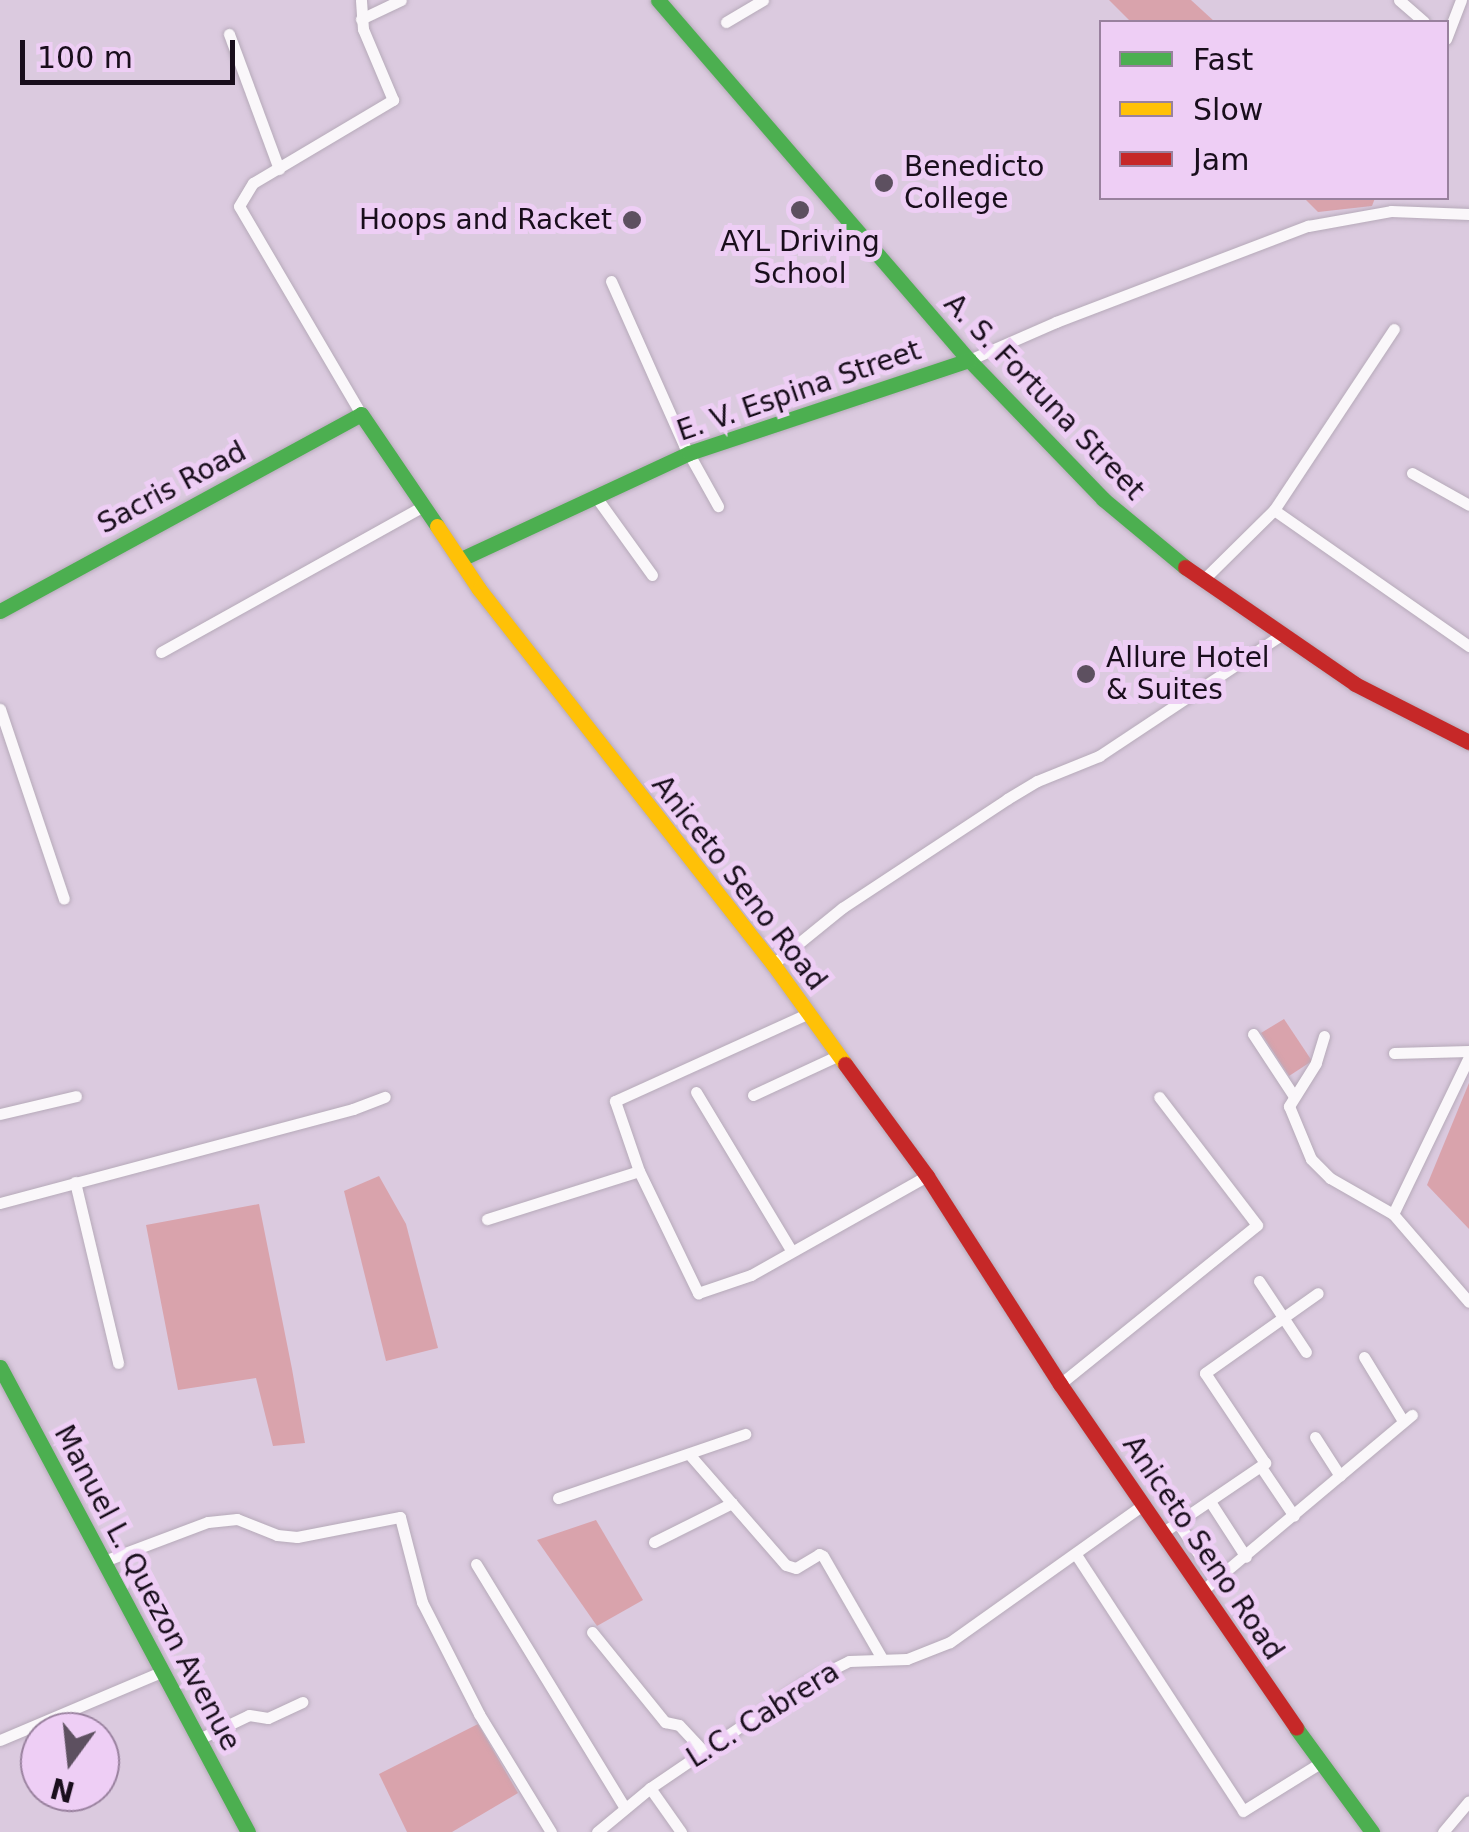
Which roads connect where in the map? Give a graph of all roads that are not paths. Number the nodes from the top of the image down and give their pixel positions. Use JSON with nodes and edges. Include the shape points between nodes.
{"nodes":[{"id":1,"x":362,"y":0,"type":"edge"},
{"id":2,"x":401,"y":0,"type":"edge"},
{"id":3,"x":658,"y":0,"type":"edge"},
{"id":4,"x":763,"y":0,"type":"edge"},
{"id":5,"x":1399,"y":0,"type":"edge"},
{"id":6,"x":1460,"y":0,"type":"edge"},
{"id":7,"x":362,"y":19,"type":"junction"},
{"id":8,"x":1422,"y":20,"type":"edge"},
{"id":9,"x":726,"y":22,"type":"dead end"},
{"id":10,"x":1449,"y":31,"type":"edge"},
{"id":11,"x":229,"y":34,"type":"dead end"},
{"id":12,"x":279,"y":169,"type":"junction"},
{"id":13,"x":1393,"y":204,"type":"edge"},
{"id":14,"x":1469,"y":214,"type":"edge"},
{"id":15,"x":610,"y":280,"type":"dead end"},
{"id":16,"x":1394,"y":329,"type":"dead end"},
{"id":17,"x":969,"y":360,"type":"junction"},
{"id":18,"x":360,"y":414,"type":"junction"},
{"id":19,"x":688,"y":454,"type":"junction"},
{"id":20,"x":1412,"y":473,"type":"dead end"},
{"id":21,"x":596,"y":497,"type":"junction"},
{"id":22,"x":425,"y":506,"type":"junction"},
{"id":23,"x":718,"y":506,"type":"dead end"},
{"id":24,"x":1469,"y":506,"type":"edge"},
{"id":25,"x":1274,"y":510,"type":"junction"},
{"id":26,"x":461,"y":558,"type":"junction"},
{"id":27,"x":652,"y":575,"type":"dead end"},
{"id":28,"x":1203,"y":580,"type":"junction"},
{"id":29,"x":2,"y":603,"type":"edge"},
{"id":30,"x":1281,"y":635,"type":"junction"},
{"id":31,"x":1469,"y":646,"type":"edge"},
{"id":32,"x":161,"y":652,"type":"dead end"},
{"id":33,"x":0,"y":709,"type":"edge"},
{"id":34,"x":1469,"y":742,"type":"edge"},
{"id":35,"x":64,"y":899,"type":"dead end"},
{"id":36,"x":774,"y":964,"type":"junction"},
{"id":37,"x":810,"y":1014,"type":"junction"},
{"id":38,"x":1253,"y":1034,"type":"dead end"},
{"id":39,"x":1324,"y":1036,"type":"dead end"},
{"id":40,"x":1394,"y":1054,"type":"dead end"},
{"id":41,"x":1469,"y":1054,"type":"edge"},
{"id":42,"x":840,"y":1055,"type":"junction"},
{"id":43,"x":696,"y":1092,"type":"dead end"},
{"id":44,"x":752,"y":1095,"type":"dead end"},
{"id":45,"x":1292,"y":1095,"type":"junction"},
{"id":46,"x":76,"y":1096,"type":"dead end"},
{"id":47,"x":385,"y":1097,"type":"dead end"},
{"id":48,"x":1159,"y":1097,"type":"dead end"},
{"id":49,"x":0,"y":1114,"type":"edge"},
{"id":50,"x":639,"y":1171,"type":"junction"},
{"id":51,"x":927,"y":1176,"type":"junction"},
{"id":52,"x":75,"y":1182,"type":"junction"},
{"id":53,"x":0,"y":1202,"type":"edge"},
{"id":54,"x":1393,"y":1214,"type":"junction"},
{"id":55,"x":487,"y":1219,"type":"dead end"},
{"id":56,"x":791,"y":1250,"type":"junction"},
{"id":57,"x":1259,"y":1281,"type":"dead end"},
{"id":58,"x":1318,"y":1293,"type":"dead end"},
{"id":59,"x":1469,"y":1302,"type":"edge"},
{"id":60,"x":1284,"y":1318,"type":"junction"},
{"id":61,"x":1306,"y":1352,"type":"dead end"},
{"id":62,"x":1364,"y":1357,"type":"dead end"},
{"id":63,"x":118,"y":1363,"type":"dead end"},
{"id":64,"x":0,"y":1367,"type":"edge"},
{"id":65,"x":1060,"y":1384,"type":"junction"},
{"id":66,"x":745,"y":1434,"type":"dead end"},
{"id":67,"x":1315,"y":1437,"type":"dead end"},
{"id":68,"x":689,"y":1454,"type":"junction"},
{"id":69,"x":1263,"y":1470,"type":"dead end"},
{"id":70,"x":1340,"y":1476,"type":"junction"},
{"id":71,"x":558,"y":1498,"type":"dead end"},
{"id":72,"x":732,"y":1503,"type":"junction"},
{"id":73,"x":1211,"y":1503,"type":"dead end"},
{"id":74,"x":1143,"y":1505,"type":"junction"},
{"id":75,"x":1294,"y":1516,"type":"junction"},
{"id":76,"x":1178,"y":1523,"type":"dead end"},
{"id":77,"x":1162,"y":1533,"type":"junction"},
{"id":78,"x":654,"y":1542,"type":"dead end"},
{"id":79,"x":1077,"y":1556,"type":"junction"},
{"id":80,"x":1246,"y":1557,"type":"junction"},
{"id":81,"x":104,"y":1561,"type":"junction"},
{"id":82,"x":476,"y":1564,"type":"dead end"},
{"id":83,"x":1216,"y":1580,"type":"junction"},
{"id":84,"x":1202,"y":1591,"type":"junction"},
{"id":85,"x":592,"y":1632,"type":"dead end"},
{"id":86,"x":880,"y":1657,"type":"junction"},
{"id":87,"x":163,"y":1672,"type":"junction"},
{"id":88,"x":302,"y":1702,"type":"dead end"},
{"id":89,"x":199,"y":1739,"type":"junction"},
{"id":90,"x":0,"y":1740,"type":"edge"},
{"id":91,"x":704,"y":1752,"type":"junction"},
{"id":92,"x":1320,"y":1763,"type":"junction"},
{"id":93,"x":650,"y":1788,"type":"junction"},
{"id":94,"x":1469,"y":1801,"type":"edge"},
{"id":95,"x":625,"y":1808,"type":"junction"},
{"id":96,"x":248,"y":1832,"type":"edge"},
{"id":97,"x":551,"y":1832,"type":"edge"},
{"id":98,"x":597,"y":1832,"type":"edge"},
{"id":99,"x":681,"y":1832,"type":"edge"},
{"id":100,"x":1372,"y":1832,"type":"edge"},
{"id":101,"x":1443,"y":1832,"type":"edge"}],
"edges":[{"from":1,"to":7,"type":"street","name":"Aniceto Seno Road"},
{"from":2,"to":7,"type":"street"},
{"from":3,"to":17,"type":"street","name":"A. S. Fortuna Street"},
{"from":4,"to":9,"type":"street"},
{"from":5,"to":8,"type":"street"},
{"from":6,"to":10,"type":"street"},
{"from":7,"to":12,"type":"street","name":"Aniceto Seno Road","via":[[393,100]]},
{"from":11,"to":12,"type":"street"},
{"from":12,"to":18,"type":"street","name":"Aniceto Seno Road","via":[[253,184],[242,215]]},
{"from":13,"to":14,"type":"street"},
{"from":13,"to":17,"type":"street","name":"E. V. Espina Street","via":[[1328,221]]},
{"from":15,"to":19,"type":"street"},
{"from":16,"to":25,"type":"street"},
{"from":17,"to":19,"type":"street","name":"E. V. Espina Street"},
{"from":17,"to":28,"type":"street","name":"A. S. Fortuna Street","via":[[1102,498]]},
{"from":18,"to":22,"type":"street","name":"Aniceto Seno Road"},
{"from":18,"to":29,"type":"street","name":"Sacris Road"},
{"from":19,"to":21,"type":"street","name":"E. V. Espina Street"},
{"from":19,"to":23,"type":"street"},
{"from":20,"to":24,"type":"street"},
{"from":21,"to":26,"type":"street","name":"E. V. Espina Street"},
{"from":21,"to":27,"type":"street"},
{"from":22,"to":26,"type":"street","name":"Aniceto Seno Road"},
{"from":22,"to":32,"type":"street"},
{"from":25,"to":28,"type":"street"},
{"from":25,"to":31,"type":"street"},
{"from":26,"to":36,"type":"street","name":"Aniceto Seno Road","via":[[574,713]]},
{"from":28,"to":30,"type":"street","name":"A. S. Fortuna Street"},
{"from":30,"to":34,"type":"street","name":"A. S. Fortuna Street","via":[[1355,684]]},
{"from":30,"to":36,"type":"street","via":[[1099,756],[1008,799],[842,908]]},
{"from":33,"to":35,"type":"street"},
{"from":36,"to":37,"type":"street","name":"Aniceto Seno Road"},
{"from":37,"to":42,"type":"street","name":"Aniceto Seno Road"},
{"from":37,"to":50,"type":"street","via":[[619,1095],[615,1106]]},
{"from":38,"to":45,"type":"street"},
{"from":39,"to":45,"type":"street","via":[[1316,1062]]},
{"from":40,"to":41,"type":"street"},
{"from":41,"to":54,"type":"street"},
{"from":42,"to":44,"type":"street"},
{"from":42,"to":51,"type":"street","name":"Aniceto Seno Road"},
{"from":43,"to":56,"type":"street"},
{"from":45,"to":54,"type":"street","via":[[1288,1106],[1311,1159],[1330,1178]]},
{"from":46,"to":49,"type":"street"},
{"from":47,"to":52,"type":"street"},
{"from":48,"to":65,"type":"street","via":[[1257,1225]]},
{"from":50,"to":55,"type":"street"},
{"from":50,"to":56,"type":"street","via":[[698,1293],[752,1275]]},
{"from":51,"to":56,"type":"street"},
{"from":51,"to":65,"type":"street","name":"Aniceto Seno Road"},
{"from":52,"to":53,"type":"street"},
{"from":52,"to":63,"type":"street"},
{"from":54,"to":59,"type":"street"},
{"from":57,"to":60,"type":"street"},
{"from":58,"to":60,"type":"street"},
{"from":60,"to":61,"type":"street"},
{"from":60,"to":77,"type":"street","via":[[1205,1373],[1265,1463]]},
{"from":62,"to":70,"type":"street","via":[[1408,1418]]},
{"from":64,"to":81,"type":"street","name":"Manuel L. Quezon Avenue"},
{"from":65,"to":74,"type":"street","name":"Aniceto Seno Road"},
{"from":66,"to":68,"type":"street"},
{"from":67,"to":70,"type":"street"},
{"from":68,"to":71,"type":"street"},
{"from":68,"to":72,"type":"street"},
{"from":69,"to":75,"type":"street"},
{"from":70,"to":75,"type":"street"},
{"from":72,"to":78,"type":"street"},
{"from":72,"to":86,"type":"street","via":[[786,1565],[796,1568],[823,1556]]},
{"from":73,"to":80,"type":"street"},
{"from":74,"to":77,"type":"street","name":"Aniceto Seno Road"},
{"from":74,"to":79,"type":"street","name":"L.C. Cabrera"},
{"from":75,"to":80,"type":"street"},
{"from":76,"to":83,"type":"street"},
{"from":77,"to":84,"type":"street","name":"Aniceto Seno Road"},
{"from":79,"to":86,"type":"street","name":"L.C. Cabrera","via":[[950,1642],[922,1656]]},
{"from":79,"to":92,"type":"street","via":[[1243,1811]]},
{"from":80,"to":83,"type":"street"},
{"from":81,"to":87,"type":"street","name":"Manuel L. Quezon Avenue"},
{"from":81,"to":97,"type":"street","via":[[208,1522],[238,1519],[297,1537],[400,1517],[422,1602]]},
{"from":82,"to":95,"type":"street"},
{"from":83,"to":84,"type":"street"},
{"from":84,"to":92,"type":"street","name":"Aniceto Seno Road"},
{"from":85,"to":91,"type":"street","via":[[665,1722],[679,1725]]},
{"from":86,"to":91,"type":"street","name":"L.C. Cabrera","via":[[849,1661],[803,1684]]},
{"from":87,"to":89,"type":"street","name":"Manuel L. Quezon Avenue"},
{"from":87,"to":90,"type":"street"},
{"from":88,"to":89,"type":"street","via":[[268,1718],[250,1715]]},
{"from":89,"to":96,"type":"street","name":"Manuel L. Quezon Avenue"},
{"from":91,"to":93,"type":"street","name":"L.C. Cabrera"},
{"from":92,"to":100,"type":"street","name":"Aniceto Seno Road"},
{"from":93,"to":95,"type":"street","name":"L.C. Cabrera"},
{"from":93,"to":99,"type":"street"},
{"from":94,"to":101,"type":"street"},
{"from":95,"to":98,"type":"street","name":"L.C. Cabrera"}]}
